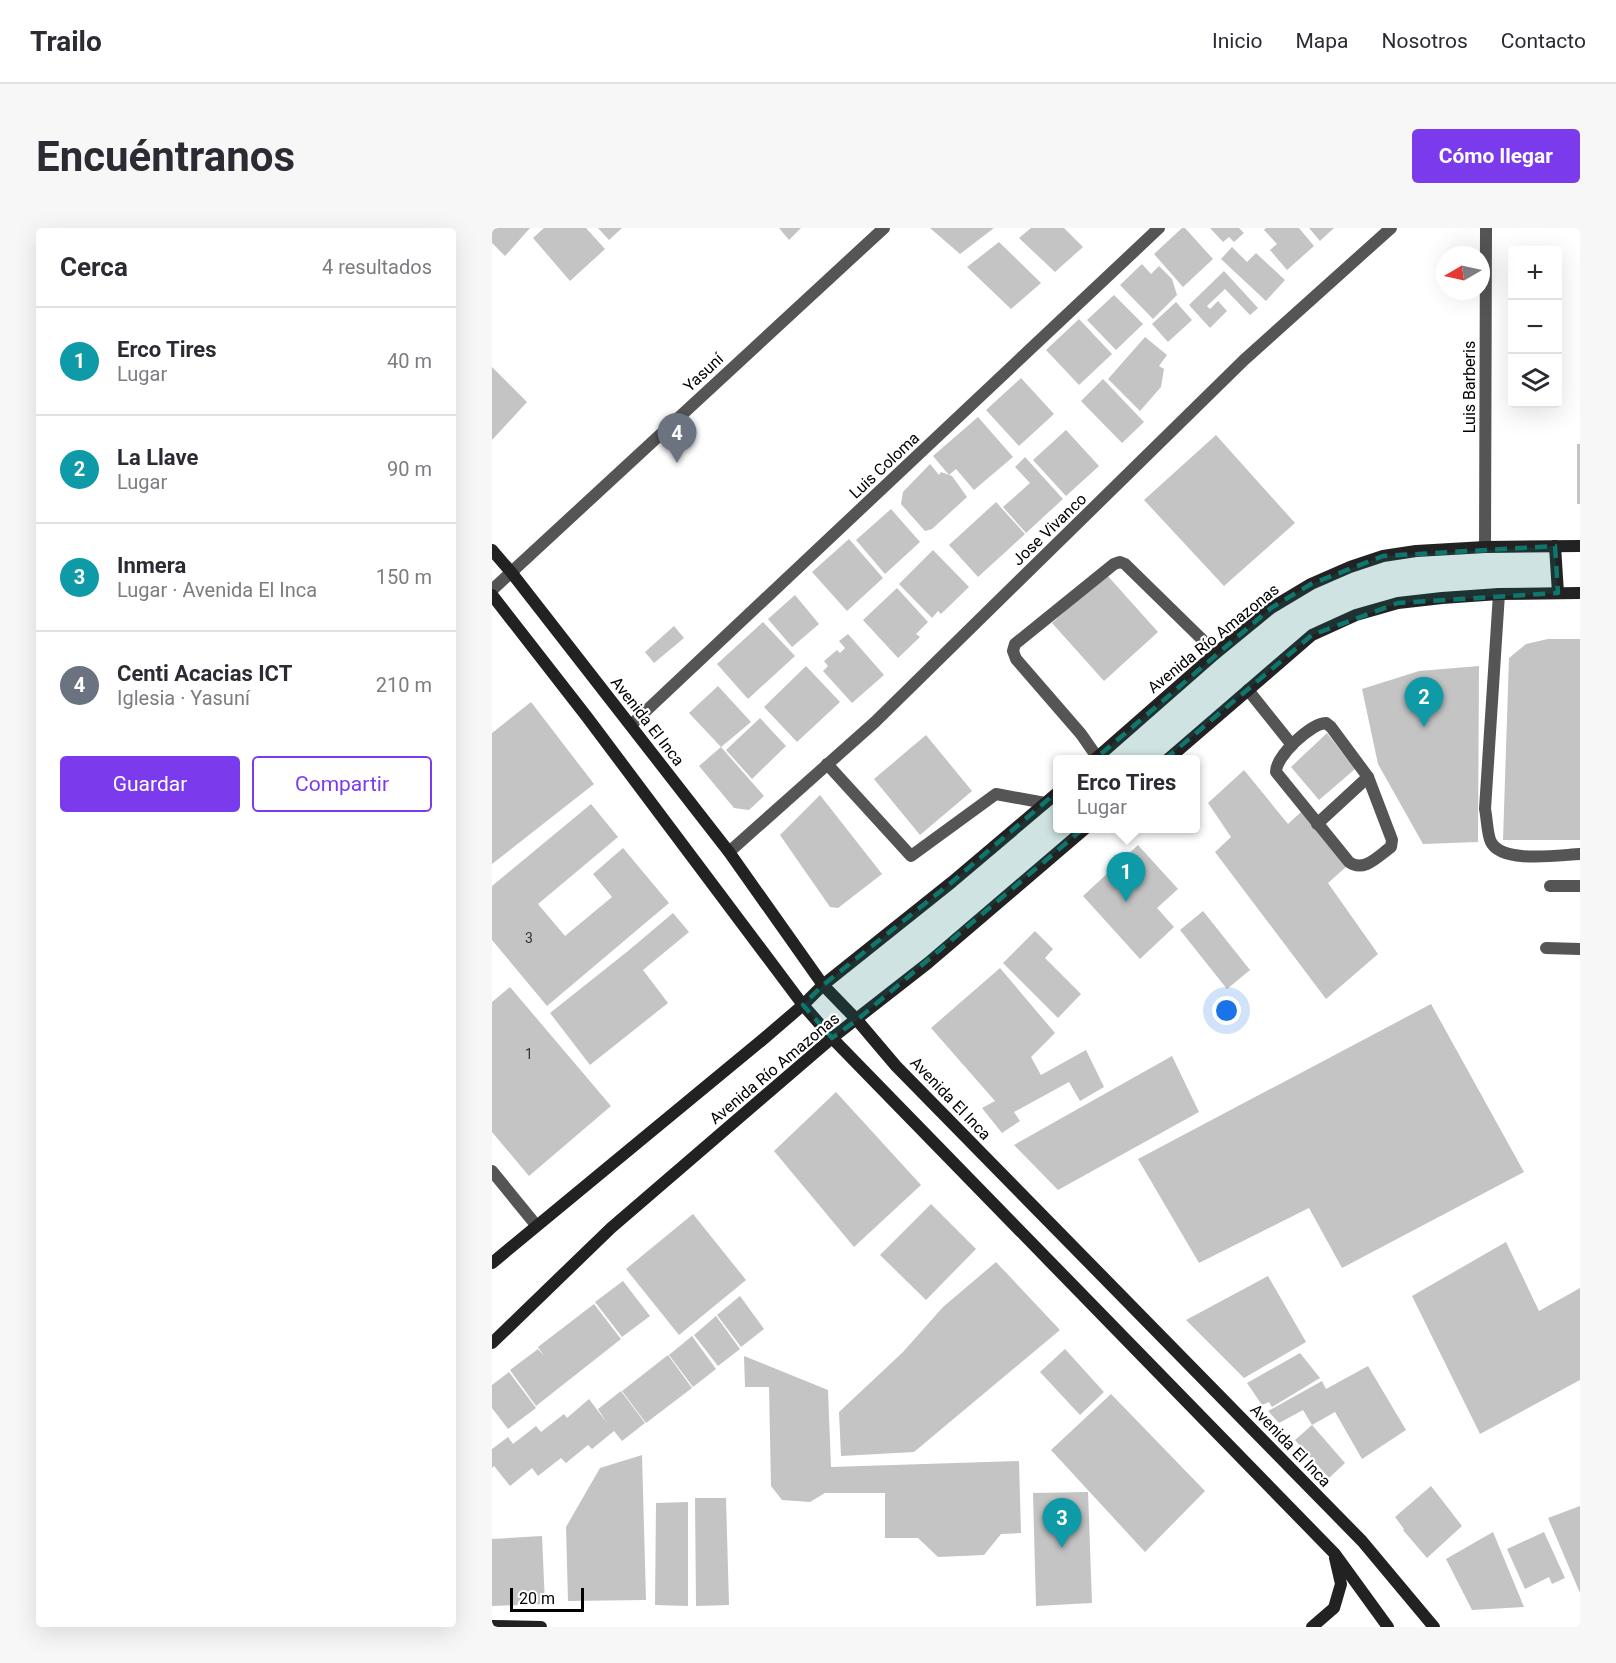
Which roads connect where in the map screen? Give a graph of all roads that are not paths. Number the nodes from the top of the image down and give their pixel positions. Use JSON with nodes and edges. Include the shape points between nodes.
{"nodes":[{"id":1,"x":884,"y":228,"type":"edge"},
{"id":2,"x":1159,"y":228,"type":"edge"},
{"id":3,"x":1391,"y":228,"type":"edge"},
{"id":4,"x":1486,"y":228,"type":"edge"},
{"id":5,"x":1555,"y":546,"type":"junction"},
{"id":6,"x":1580,"y":546,"type":"edge"},
{"id":7,"x":1485,"y":547,"type":"junction"},
{"id":8,"x":492,"y":550,"type":"edge"},
{"id":9,"x":511,"y":573,"type":"junction"},
{"id":10,"x":492,"y":590,"type":"edge"},
{"id":11,"x":1558,"y":593,"type":"junction"},
{"id":12,"x":1580,"y":593,"type":"edge"},
{"id":13,"x":1499,"y":594,"type":"junction"},
{"id":14,"x":492,"y":595,"type":"edge"},
{"id":15,"x":1216,"y":653,"type":"junction"},
{"id":16,"x":1248,"y":690,"type":"junction"},
{"id":17,"x":631,"y":726,"type":"junction"},
{"id":18,"x":1292,"y":745,"type":"junction"},
{"id":19,"x":1093,"y":755,"type":"edge"},
{"id":20,"x":1098,"y":755,"type":"edge"},
{"id":21,"x":1172,"y":755,"type":"edge"},
{"id":22,"x":827,"y":764,"type":"junction"},
{"id":23,"x":1368,"y":777,"type":"junction"},
{"id":24,"x":1053,"y":796,"type":"edge"},
{"id":25,"x":1045,"y":803,"type":"junction"},
{"id":26,"x":1317,"y":824,"type":"junction"},
{"id":27,"x":1080,"y":833,"type":"edge"},
{"id":28,"x":729,"y":852,"type":"junction"},
{"id":29,"x":1580,"y":854,"type":"edge"},
{"id":30,"x":1550,"y":886,"type":"dead end"},
{"id":31,"x":1580,"y":886,"type":"edge"},
{"id":32,"x":1546,"y":948,"type":"dead end"},
{"id":33,"x":1580,"y":949,"type":"edge"},
{"id":34,"x":823,"y":985,"type":"junction"},
{"id":35,"x":803,"y":1005,"type":"junction"},
{"id":36,"x":857,"y":1020,"type":"junction"},
{"id":37,"x":832,"y":1038,"type":"junction"},
{"id":38,"x":492,"y":1171,"type":"edge"},
{"id":39,"x":536,"y":1225,"type":"junction"},
{"id":40,"x":492,"y":1263,"type":"edge"},
{"id":41,"x":492,"y":1343,"type":"edge"},
{"id":42,"x":1335,"y":1554,"type":"junction"},
{"id":43,"x":492,"y":1626,"type":"edge"},
{"id":44,"x":541,"y":1627,"type":"edge"},
{"id":45,"x":1312,"y":1627,"type":"edge"},
{"id":46,"x":1388,"y":1627,"type":"edge"},
{"id":47,"x":1434,"y":1627,"type":"edge"}],
"edges":[{"from":1,"to":9,"type":"street","name":"Yasuní"},
{"from":2,"to":17,"type":"street","name":"Luis Coloma"},
{"from":3,"to":22,"type":"street","name":"Jose Vivanco","via":[[1244,360],[875,722]]},
{"from":4,"to":7,"type":"street","name":"Luis Barberis"},
{"from":5,"to":6,"type":"main road","name":"Avenida Río Amazonas"},
{"from":5,"to":7,"type":"main road","name":"Avenida Río Amazonas"},
{"from":5,"to":11,"type":"main road"},
{"from":7,"to":15,"type":"main road","name":"Avenida Río Amazonas","via":[[1416,550],[1350,567],[1271,608]]},
{"from":8,"to":9,"type":"main road","name":"Avenida El Inca"},
{"from":9,"to":10,"type":"street","name":"Yasuní"},
{"from":9,"to":17,"type":"main road","name":"Avenida El Inca"},
{"from":11,"to":12,"type":"main road"},
{"from":11,"to":13,"type":"main road"},
{"from":13,"to":16,"type":"main road","via":[[1398,603],[1356,615],[1312,635]]},
{"from":13,"to":29,"type":"street","via":[[1485,809],[1491,841],[1509,855]]},
{"from":14,"to":35,"type":"main road"},
{"from":15,"to":19,"type":"street","via":[[1120,562],[1015,644],[1016,659],[1081,734]]},
{"from":15,"to":20,"type":"main road","name":"Avenida Río Amazonas"},
{"from":16,"to":18,"type":"street"},
{"from":16,"to":21,"type":"main road"},
{"from":17,"to":28,"type":"main road","name":"Avenida El Inca"},
{"from":18,"to":23,"type":"street","via":[[1318,724],[1326,723]]},
{"from":18,"to":26,"type":"street","via":[[1276,765],[1276,772]]},
{"from":22,"to":25,"type":"street","via":[[911,856],[996,794]]},
{"from":22,"to":28,"type":"street","name":"Jose Vivanco"},
{"from":23,"to":26,"type":"street"},
{"from":23,"to":26,"type":"street","via":[[1390,833],[1390,847],[1363,866],[1355,867]]},
{"from":24,"to":25,"type":"main road","name":"Avenida Río Amazonas"},
{"from":25,"to":34,"type":"main road","name":"Avenida Río Amazonas"},
{"from":27,"to":36,"type":"main road","name":"Avenida Río Amazonas"},
{"from":28,"to":34,"type":"main road","name":"Avenida El Inca"},
{"from":30,"to":31,"type":"street"},
{"from":32,"to":33,"type":"street"},
{"from":34,"to":35,"type":"main road","name":"Avenida Río Amazonas"},
{"from":34,"to":36,"type":"main road","name":"Avenida El Inca"},
{"from":35,"to":37,"type":"main road"},
{"from":35,"to":39,"type":"main road","name":"Avenida Río Amazonas"},
{"from":36,"to":37,"type":"main road","name":"Avenida Río Amazonas"},
{"from":36,"to":47,"type":"main road","name":"Avenida El Inca","via":[[896,1066],[1362,1541]]},
{"from":37,"to":41,"type":"main road","name":"Avenida Río Amazonas","via":[[611,1227]]},
{"from":37,"to":42,"type":"main road"},
{"from":38,"to":39,"type":"street"},
{"from":39,"to":40,"type":"main road","name":"Avenida Río Amazonas"},
{"from":42,"to":45,"type":"main road","via":[[1341,1584],[1335,1608]]},
{"from":42,"to":46,"type":"main road"},
{"from":43,"to":44,"type":"main road"}]}
